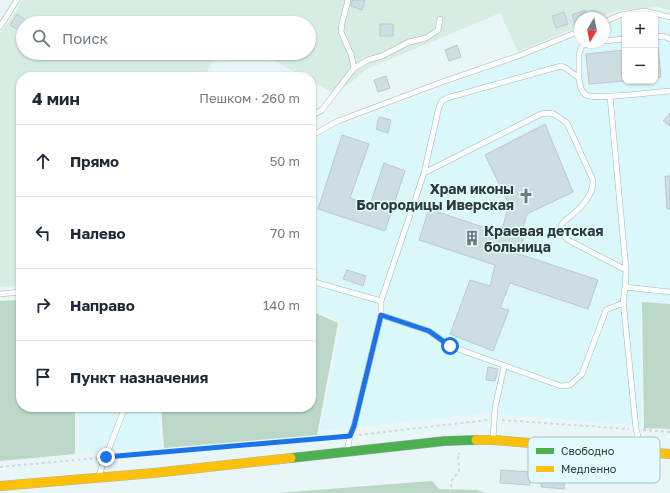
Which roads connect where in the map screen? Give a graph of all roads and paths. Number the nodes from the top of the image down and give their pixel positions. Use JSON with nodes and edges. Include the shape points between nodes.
{"nodes":[{"id":1,"x":17,"y":0,"type":"edge"},
{"id":2,"x":348,"y":0,"type":"edge"},
{"id":3,"x":670,"y":17,"type":"edge"},
{"id":4,"x":440,"y":19,"type":"dead end"},
{"id":5,"x":610,"y":19,"type":"edge"},
{"id":6,"x":0,"y":27,"type":"edge"},
{"id":7,"x":574,"y":33,"type":"edge"},
{"id":8,"x":658,"y":37,"type":"edge"},
{"id":9,"x":622,"y":39,"type":"edge"},
{"id":10,"x":670,"y":39,"type":"edge"},
{"id":11,"x":610,"y":40,"type":"edge"},
{"id":12,"x":581,"y":48,"type":"edge"},
{"id":13,"x":354,"y":68,"type":"junction"},
{"id":14,"x":579,"y":78,"type":"junction"},
{"id":15,"x":670,"y":91,"type":"edge"},
{"id":16,"x":610,"y":96,"type":"junction"},
{"id":17,"x":316,"y":113,"type":"edge"},
{"id":18,"x":316,"y":133,"type":"edge"},
{"id":19,"x":424,"y":173,"type":"junction"},
{"id":20,"x":626,"y":270,"type":"junction"},
{"id":21,"x":316,"y":282,"type":"edge"},
{"id":22,"x":625,"y":287,"type":"junction"},
{"id":23,"x":16,"y":292,"type":"edge"},
{"id":24,"x":670,"y":292,"type":"edge"},
{"id":25,"x":0,"y":294,"type":"edge"},
{"id":26,"x":381,"y":301,"type":"junction"},
{"id":27,"x":623,"y":303,"type":"junction"},
{"id":28,"x":381,"y":315,"type":"junction"},
{"id":29,"x":504,"y":367,"type":"junction"},
{"id":30,"x":123,"y":412,"type":"edge"},
{"id":31,"x":494,"y":419,"type":"junction"},
{"id":32,"x":670,"y":426,"type":"edge"},
{"id":33,"x":636,"y":429,"type":"junction"},
{"id":34,"x":670,"y":432,"type":"edge"},
{"id":35,"x":350,"y":436,"type":"junction"},
{"id":36,"x":638,"y":437,"type":"edge"},
{"id":37,"x":493,"y":440,"type":"junction"},
{"id":38,"x":528,"y":443,"type":"edge"},
{"id":39,"x":347,"y":451,"type":"junction"},
{"id":40,"x":660,"y":453,"type":"edge"},
{"id":41,"x":465,"y":454,"type":"dead end"},
{"id":42,"x":670,"y":454,"type":"edge"},
{"id":43,"x":106,"y":457,"type":"junction"},
{"id":44,"x":0,"y":467,"type":"edge"},
{"id":45,"x":98,"y":478,"type":"junction"},
{"id":46,"x":0,"y":486,"type":"edge"},
{"id":47,"x":450,"y":493,"type":"edge"}],
"edges":[{"from":1,"to":6,"type":"lane"},
{"from":2,"to":13,"type":"lane","via":[[341,32]]},
{"from":3,"to":5,"type":"lane","via":[[646,11]]},
{"from":4,"to":13,"type":"lane","via":[[438,30],[426,38],[409,42]]},
{"from":7,"to":18,"type":"lane","via":[[338,121]]},
{"from":8,"to":10,"type":"lane"},
{"from":9,"to":11,"type":"lane"},
{"from":12,"to":14,"type":"lane"},
{"from":13,"to":17,"type":"lane","via":[[322,110]]},
{"from":14,"to":16,"type":"lane","via":[[580,87],[585,94]]},
{"from":14,"to":19,"type":"lane","via":[[561,66],[442,101],[438,107]]},
{"from":15,"to":16,"type":"lane"},
{"from":16,"to":20,"type":"lane"},
{"from":19,"to":20,"type":"lane","via":[[541,114],[554,114],[567,123],[594,186],[591,195],[562,224],[562,235]]},
{"from":19,"to":26,"type":"lane"},
{"from":20,"to":22,"type":"lane"},
{"from":21,"to":26,"type":"lane"},
{"from":22,"to":24,"type":"lane"},
{"from":22,"to":27,"type":"lane"},
{"from":23,"to":25,"type":"lane"},
{"from":26,"to":28,"type":"lane"},
{"from":27,"to":29,"type":"lane","via":[[606,310],[582,374],[570,385],[561,386]]},
{"from":27,"to":33,"type":"lane"},
{"from":28,"to":29,"type":"lane","via":[[429,331],[450,346]]},
{"from":28,"to":35,"type":"lane"},
{"from":29,"to":31,"type":"lane"},
{"from":30,"to":43,"type":"lane"},
{"from":31,"to":33,"type":"path"},
{"from":31,"to":35,"type":"path"},
{"from":31,"to":37,"type":"lane"},
{"from":32,"to":33,"type":"path"},
{"from":33,"to":34,"type":"path"},
{"from":33,"to":36,"type":"lane"},
{"from":35,"to":39,"type":"lane"},
{"from":35,"to":43,"type":"path"},
{"from":37,"to":38,"type":"main road"},
{"from":37,"to":39,"type":"main road","via":[[465,440]]},
{"from":39,"to":45,"type":"main road"},
{"from":40,"to":42,"type":"main road"},
{"from":41,"to":47,"type":"path","via":[[458,454],[459,471],[452,480]]},
{"from":43,"to":44,"type":"path"},
{"from":43,"to":45,"type":"lane"},
{"from":45,"to":46,"type":"main road"}]}
